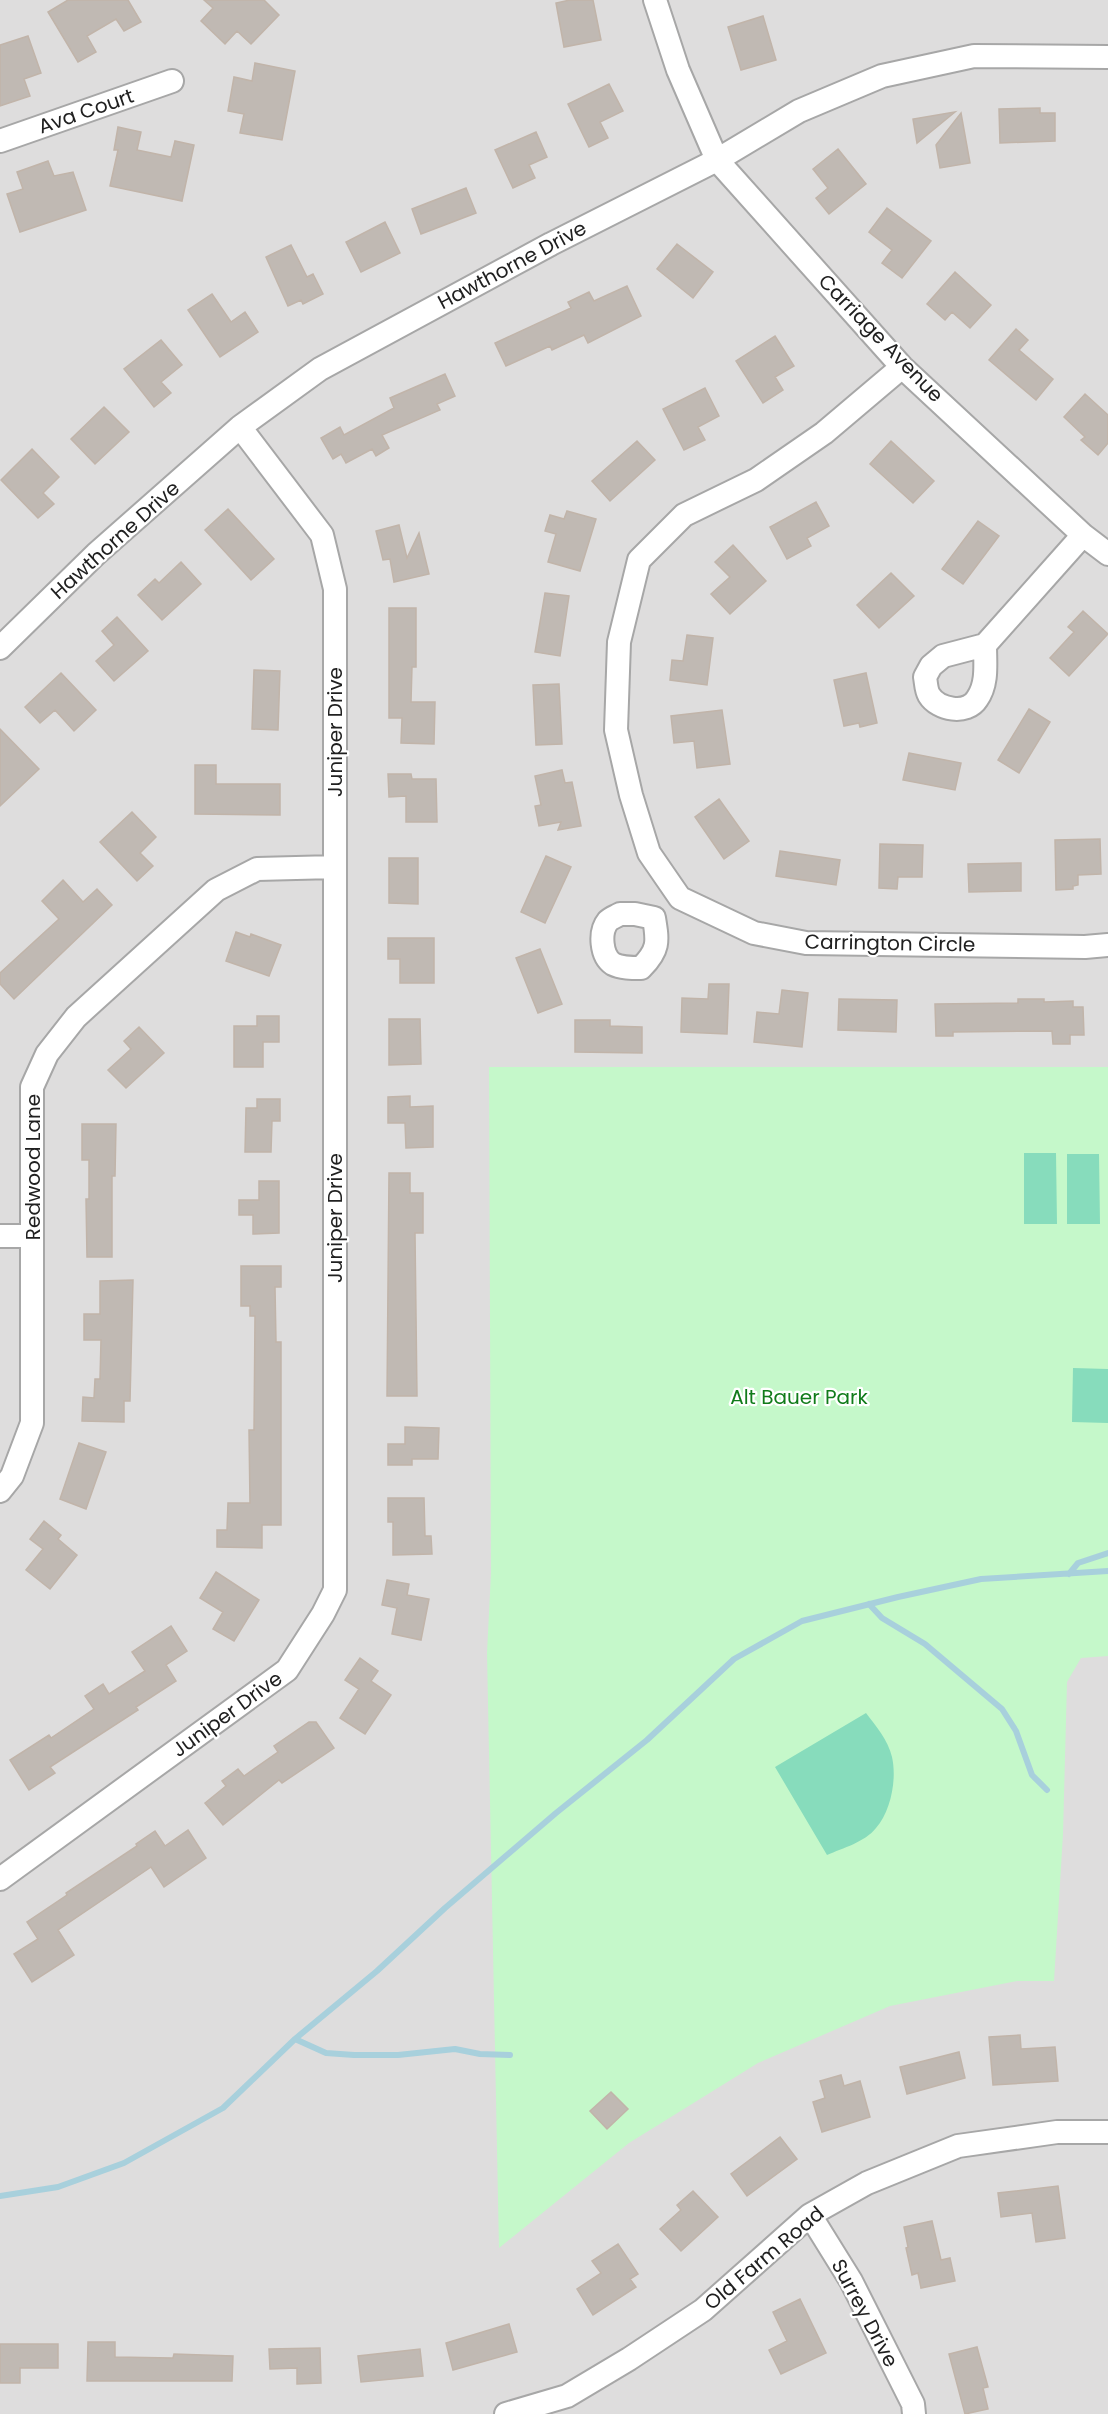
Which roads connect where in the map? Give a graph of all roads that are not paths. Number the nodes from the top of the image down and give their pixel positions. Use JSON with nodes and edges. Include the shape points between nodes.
{"nodes":[{"id":1,"x":655,"y":0,"type":"edge"},
{"id":2,"x":1108,"y":57,"type":"edge"},
{"id":3,"x":172,"y":81,"type":"dead end"},
{"id":4,"x":0,"y":141,"type":"edge"},
{"id":5,"x":717,"y":160,"type":"junction"},
{"id":6,"x":902,"y":367,"type":"junction"},
{"id":7,"x":240,"y":427,"type":"junction"},
{"id":8,"x":1083,"y":535,"type":"junction"},
{"id":9,"x":1108,"y":554,"type":"edge"},
{"id":10,"x":985,"y":645,"type":"dead end"},
{"id":11,"x":0,"y":648,"type":"edge"},
{"id":12,"x":335,"y":867,"type":"junction"},
{"id":13,"x":680,"y":898,"type":"junction"},
{"id":14,"x":654,"y":918,"type":"dead end"},
{"id":15,"x":1108,"y":945,"type":"edge"},
{"id":16,"x":0,"y":1236,"type":"edge"},
{"id":17,"x":32,"y":1236,"type":"junction"},
{"id":18,"x":0,"y":1491,"type":"edge"},
{"id":19,"x":0,"y":1879,"type":"edge"},
{"id":20,"x":1108,"y":2132,"type":"edge"},
{"id":21,"x":810,"y":2215,"type":"junction"},
{"id":22,"x":570,"y":2405,"type":"edge"},
{"id":23,"x":506,"y":2414,"type":"edge"},
{"id":24,"x":914,"y":2414,"type":"edge"}],
"edges":[{"from":1,"to":5,"type":"street","name":"Carriage Avenue","via":[[678,70]]},
{"from":2,"to":5,"type":"street","name":"Hawthorne Drive","via":[[974,56],[882,76],[800,111]]},
{"from":3,"to":4,"type":"street","name":"Ava Court"},
{"from":5,"to":6,"type":"street","name":"Carriage Avenue"},
{"from":5,"to":7,"type":"street","name":"Hawthorne Drive","via":[[602,217],[320,369]]},
{"from":6,"to":8,"type":"street","name":"Carriage Avenue"},
{"from":6,"to":13,"type":"street","via":[[824,433],[756,480],[684,514],[639,560],[619,642],[616,730],[650,853]]},
{"from":7,"to":11,"type":"street","name":"Hawthorne Drive","via":[[96,554]]},
{"from":7,"to":12,"type":"street","name":"Juniper Drive","via":[[322,535],[335,589]]},
{"from":8,"to":9,"type":"street","name":"Carriage Avenue"},
{"from":8,"to":10,"type":"street"},
{"from":12,"to":17,"type":"street","name":"Redwood Lane","via":[[256,869],[216,890],[76,1017],[47,1054],[32,1087]]},
{"from":12,"to":19,"type":"street","name":"Juniper Drive","via":[[335,1590],[287,1670]]},
{"from":13,"to":14,"type":"street"},
{"from":13,"to":15,"type":"street","name":"Carrington Circle","via":[[754,933],[806,943]]},
{"from":16,"to":17,"type":"street"},
{"from":17,"to":18,"type":"street","name":"Redwood Lane","via":[[32,1423],[12,1476]]},
{"from":20,"to":21,"type":"street","name":"Old Farm Road","via":[[1057,2132],[958,2146],[867,2183]]},
{"from":21,"to":22,"type":"street","name":"Old Farm Road","via":[[703,2310],[629,2359]]},
{"from":21,"to":24,"type":"street","name":"Surrey Drive","via":[[851,2281],[913,2404]]},
{"from":22,"to":23,"type":"street","name":"Old Farm Road"}]}
